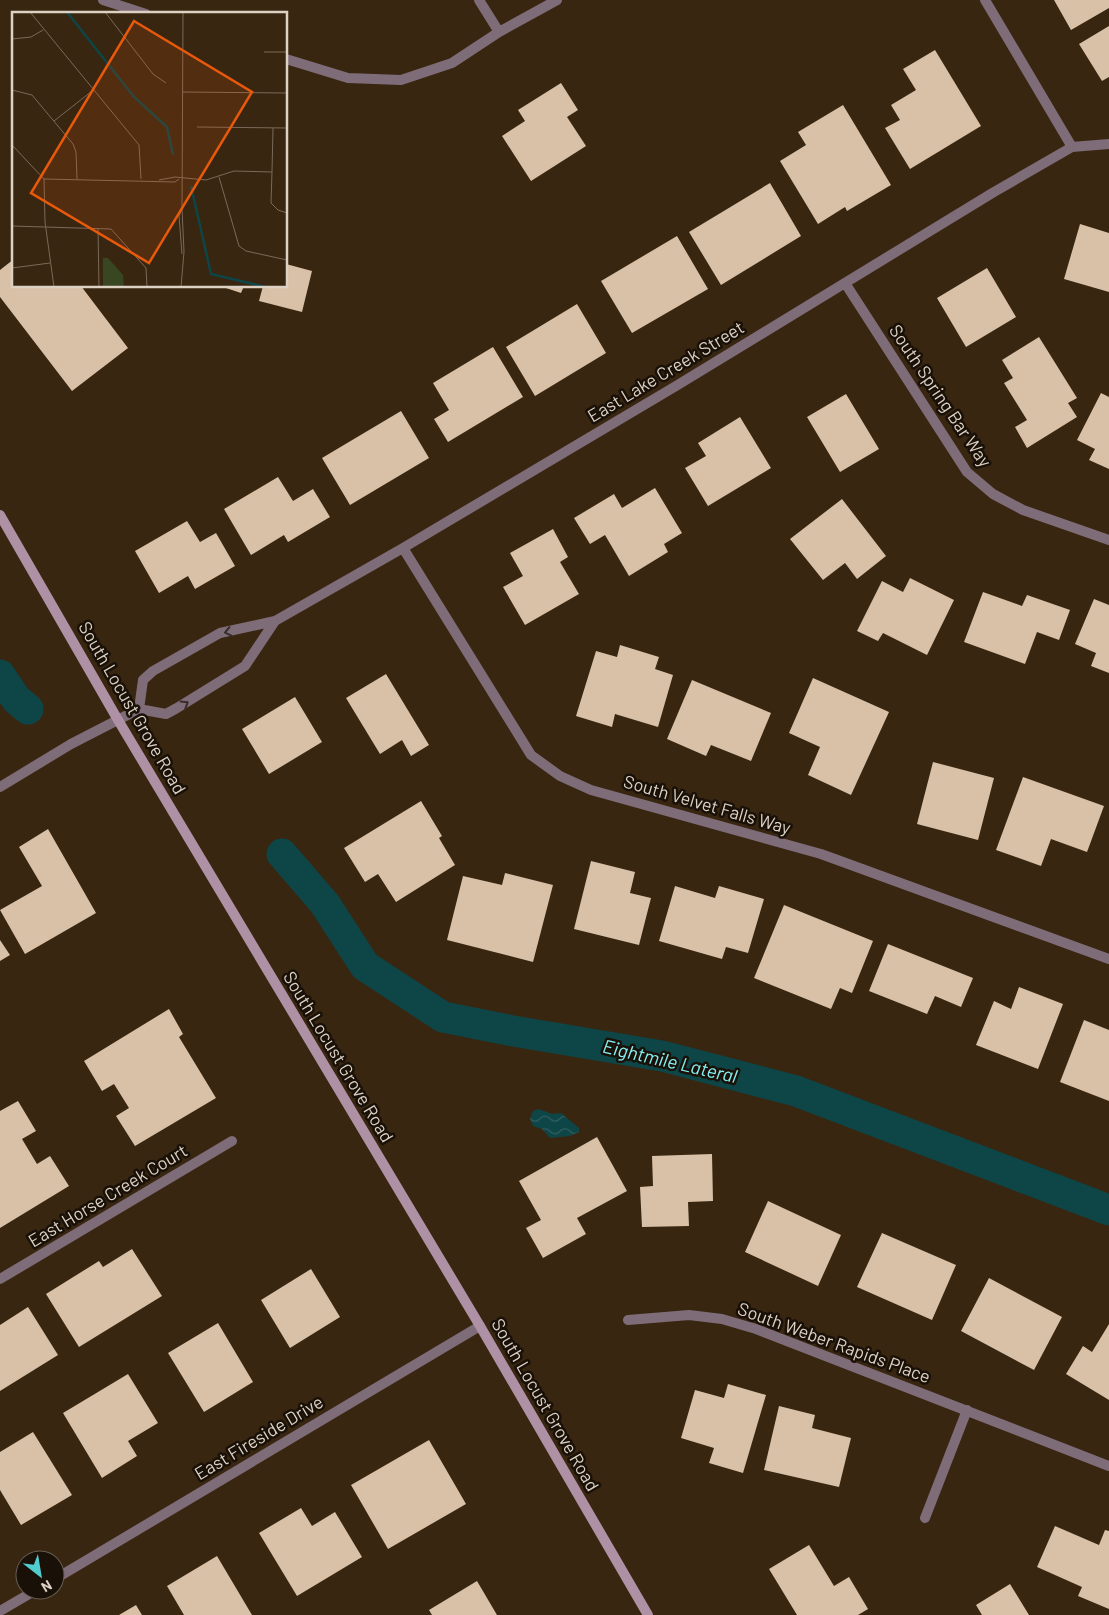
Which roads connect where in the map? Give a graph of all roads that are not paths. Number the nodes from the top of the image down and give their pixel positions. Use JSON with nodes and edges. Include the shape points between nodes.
{"nodes":[{"id":1,"x":103,"y":0,"type":"edge"},
{"id":2,"x":479,"y":0,"type":"edge"},
{"id":3,"x":557,"y":0,"type":"edge"},
{"id":4,"x":985,"y":0,"type":"edge"},
{"id":5,"x":140,"y":12,"type":"edge"},
{"id":6,"x":499,"y":32,"type":"junction"},
{"id":7,"x":288,"y":60,"type":"edge"},
{"id":8,"x":1109,"y":144,"type":"edge"},
{"id":9,"x":1072,"y":148,"type":"junction"},
{"id":10,"x":845,"y":283,"type":"junction"},
{"id":11,"x":0,"y":515,"type":"edge"},
{"id":12,"x":1109,"y":540,"type":"edge"},
{"id":13,"x":404,"y":548,"type":"junction"},
{"id":14,"x":275,"y":621,"type":"junction"},
{"id":15,"x":139,"y":708,"type":"junction"},
{"id":16,"x":118,"y":720,"type":"junction"},
{"id":17,"x":0,"y":787,"type":"edge"},
{"id":18,"x":1109,"y":959,"type":"edge"},
{"id":19,"x":232,"y":1141,"type":"dead end"},
{"id":20,"x":0,"y":1279,"type":"edge"},
{"id":21,"x":628,"y":1320,"type":"dead end"},
{"id":22,"x":480,"y":1326,"type":"junction"},
{"id":23,"x":967,"y":1410,"type":"junction"},
{"id":24,"x":1109,"y":1466,"type":"edge"},
{"id":25,"x":925,"y":1518,"type":"dead end"},
{"id":26,"x":65,"y":1572,"type":"edge"},
{"id":27,"x":19,"y":1600,"type":"edge"},
{"id":28,"x":0,"y":1611,"type":"edge"},
{"id":29,"x":648,"y":1615,"type":"edge"}],
"edges":[{"from":1,"to":5,"type":"street"},
{"from":2,"to":6,"type":"street"},
{"from":3,"to":6,"type":"street"},
{"from":4,"to":9,"type":"street"},
{"from":6,"to":7,"type":"street","via":[[452,63],[401,80],[348,78]]},
{"from":8,"to":9,"type":"street"},
{"from":9,"to":10,"type":"street","name":"East Lake Creek Street"},
{"from":10,"to":12,"type":"street","name":"South Spring Bar Way","via":[[967,472],[993,494],[1023,510]]},
{"from":10,"to":13,"type":"street","name":"East Lake Creek Street"},
{"from":11,"to":16,"type":"main road","name":"South Locust Grove Road"},
{"from":13,"to":14,"type":"street","name":"East Lake Creek Street"},
{"from":13,"to":18,"type":"street","name":"South Velvet Falls Way","via":[[531,755],[560,776],[591,790],[821,854]]},
{"from":15,"to":14,"type":"street","name":"East Lake Creek Street","one_way":true,"via":[[166,714],[245,666]]},
{"from":14,"to":15,"type":"street","name":"East Lake Creek Street","one_way":true,"via":[[220,633],[153,671],[143,680]]},
{"from":15,"to":16,"type":"street"},
{"from":16,"to":17,"type":"street"},
{"from":16,"to":22,"type":"main road","name":"South Locust Grove Road"},
{"from":19,"to":20,"type":"street","name":"East Horse Creek Court"},
{"from":21,"to":23,"type":"street","name":"South Weber Rapids Place","via":[[689,1315],[756,1329]]},
{"from":22,"to":26,"type":"street","name":"East Fireside Drive"},
{"from":22,"to":29,"type":"main road","name":"South Locust Grove Road"},
{"from":23,"to":24,"type":"street","name":"South Weber Rapids Place"},
{"from":23,"to":25,"type":"street"},
{"from":27,"to":28,"type":"street"}]}
